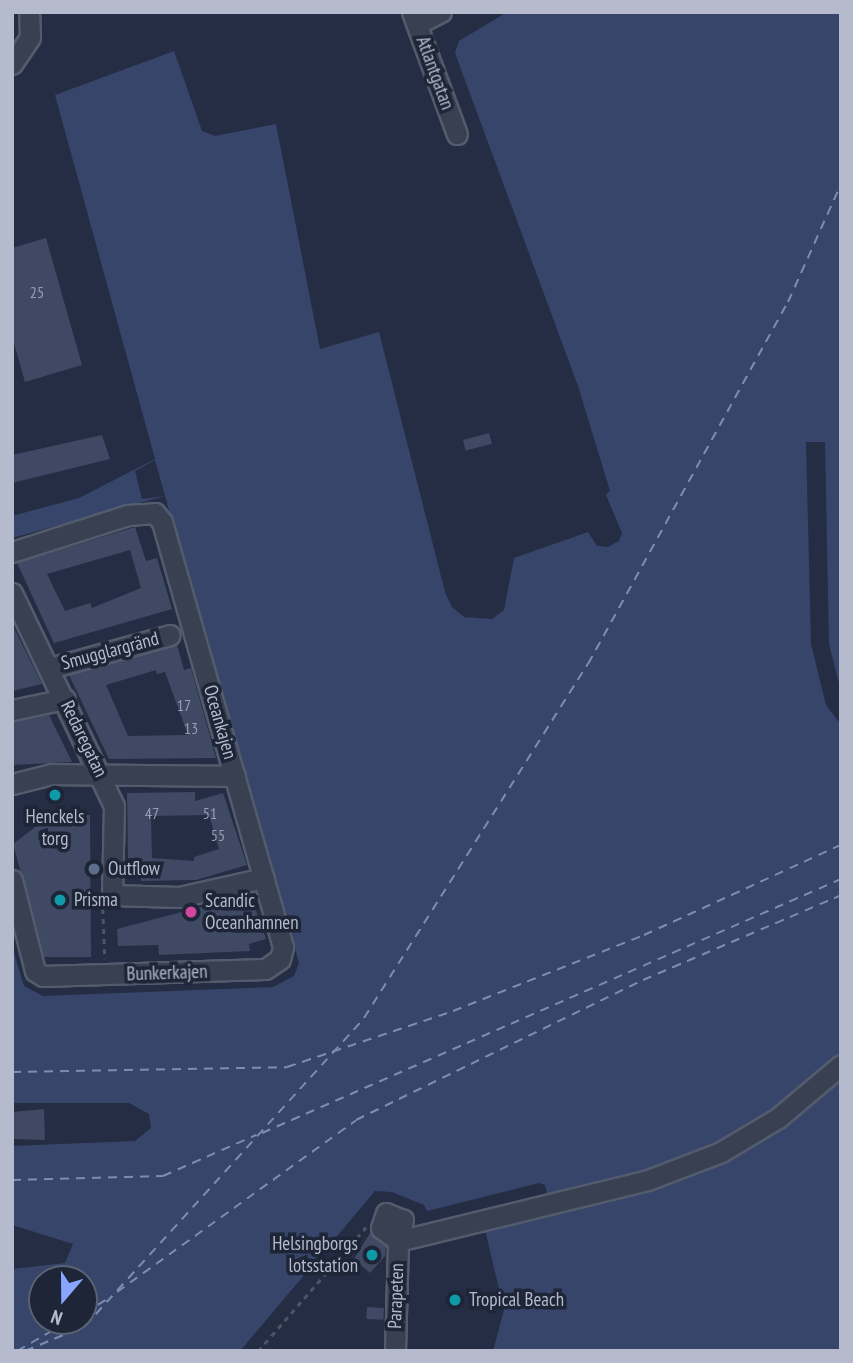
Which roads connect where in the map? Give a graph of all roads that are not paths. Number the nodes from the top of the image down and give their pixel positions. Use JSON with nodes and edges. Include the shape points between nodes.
{"nodes":[{"id":1,"x":29,"y":12,"type":"edge"},
{"id":2,"x":441,"y":12,"type":"edge"},
{"id":3,"x":415,"y":18,"type":"edge"},
{"id":4,"x":12,"y":64,"type":"edge"},
{"id":5,"x":457,"y":134,"type":"dead end"},
{"id":6,"x":12,"y":552,"type":"edge"},
{"id":7,"x":12,"y":593,"type":"edge"},
{"id":8,"x":170,"y":635,"type":"dead end"},
{"id":9,"x":50,"y":668,"type":"junction"},
{"id":10,"x":65,"y":699,"type":"junction"},
{"id":11,"x":12,"y":710,"type":"edge"},
{"id":12,"x":103,"y":776,"type":"junction"},
{"id":13,"x":231,"y":777,"type":"junction"},
{"id":14,"x":12,"y":784,"type":"edge"},
{"id":15,"x":12,"y":880,"type":"edge"},
{"id":16,"x":258,"y":880,"type":"junction"},
{"id":17,"x":280,"y":959,"type":"joint"},
{"id":18,"x":841,"y":1065,"type":"edge"},
{"id":19,"x":380,"y":1222,"type":"road end"},
{"id":20,"x":398,"y":1241,"type":"junction"},
{"id":21,"x":395,"y":1351,"type":"edge"}],
"edges":[{"from":1,"to":4,"type":"street","via":[[30,37]]},
{"from":2,"to":3,"type":"street"},
{"from":3,"to":5,"type":"street","name":"Atlantgatan"},
{"from":6,"to":13,"type":"street","name":"Oceankajen","via":[[128,515],[155,513],[162,522]]},
{"from":7,"to":9,"type":"street","name":"Redaregatan"},
{"from":8,"to":9,"type":"street","name":"Smugglargränd"},
{"from":9,"to":10,"type":"street","name":"Redaregatan"},
{"from":10,"to":11,"type":"street"},
{"from":10,"to":12,"type":"street","name":"Redaregatan"},
{"from":12,"to":13,"type":"street"},
{"from":12,"to":14,"type":"street","via":[[52,774]]},
{"from":12,"to":16,"type":"street","name":"Redaregatan","via":[[114,806],[112,895],[179,897]]},
{"from":13,"to":16,"type":"street","name":"Oceankajen"},
{"from":15,"to":17,"type":"street","name":"Bunkerkajen","via":[[35,971],[51,977],[265,969]]},
{"from":16,"to":17,"type":"street","name":"Oceankajen","via":[[283,947]]},
{"from":18,"to":20,"type":"street","via":[[778,1118],[721,1152],[648,1180]]},
{"from":19,"to":20,"type":"street","name":"Parapeten","via":[[384,1232]]},
{"from":20,"to":21,"type":"street","name":"Parapeten"}]}
